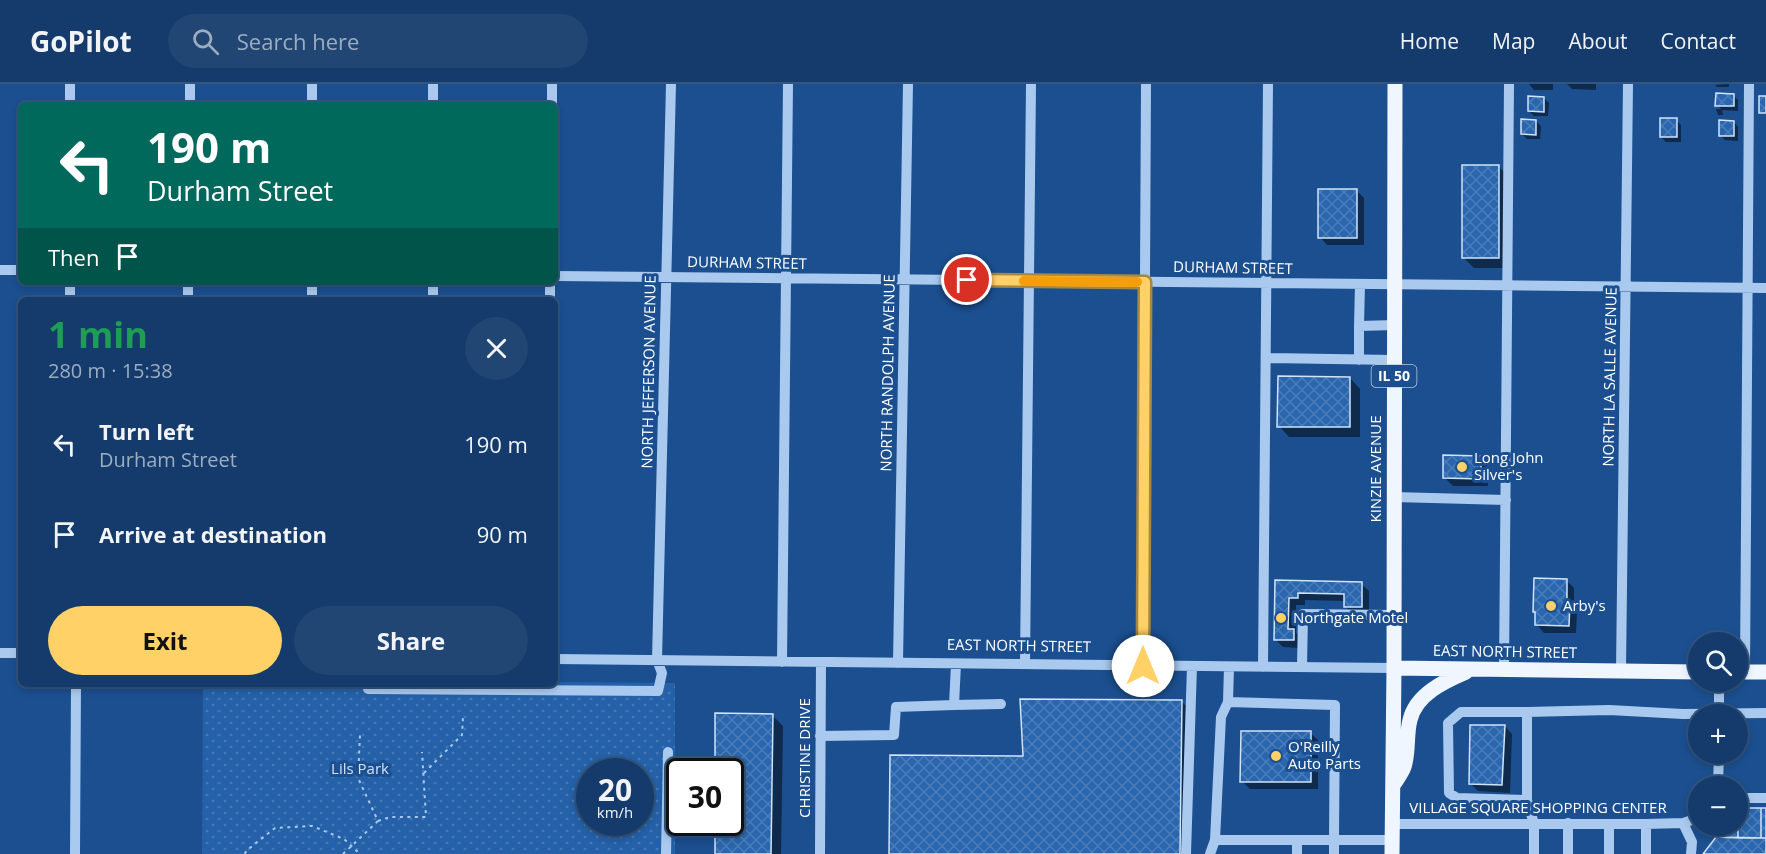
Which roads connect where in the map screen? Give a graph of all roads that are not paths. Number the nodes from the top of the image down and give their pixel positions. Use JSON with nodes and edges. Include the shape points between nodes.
{"nodes":[{"id":1,"x":70,"y":84,"type":"edge"},
{"id":2,"x":190,"y":84,"type":"edge"},
{"id":3,"x":312,"y":84,"type":"edge"},
{"id":4,"x":433,"y":84,"type":"edge"},
{"id":5,"x":552,"y":84,"type":"edge"},
{"id":6,"x":671,"y":84,"type":"edge"},
{"id":7,"x":788,"y":84,"type":"edge"},
{"id":8,"x":908,"y":84,"type":"edge"},
{"id":9,"x":1031,"y":84,"type":"edge"},
{"id":10,"x":1146,"y":84,"type":"edge"},
{"id":11,"x":1268,"y":84,"type":"edge"},
{"id":12,"x":1395,"y":84,"type":"edge"},
{"id":13,"x":1509,"y":84,"type":"edge"},
{"id":14,"x":1628,"y":84,"type":"edge"},
{"id":15,"x":1749,"y":84,"type":"edge"},
{"id":16,"x":70,"y":102,"type":"edge"},
{"id":17,"x":190,"y":102,"type":"edge"},
{"id":18,"x":312,"y":102,"type":"edge"},
{"id":19,"x":433,"y":102,"type":"edge"},
{"id":20,"x":552,"y":102,"type":"edge"},
{"id":21,"x":0,"y":270,"type":"edge"},
{"id":22,"x":18,"y":270,"type":"edge"},
{"id":23,"x":558,"y":276,"type":"edge"},
{"id":24,"x":667,"y":277,"type":"junction"},
{"id":25,"x":786,"y":278,"type":"junction"},
{"id":26,"x":904,"y":279,"type":"junction"},
{"id":27,"x":1029,"y":281,"type":"junction"},
{"id":28,"x":1145,"y":282,"type":"junction"},
{"id":29,"x":1266,"y":283,"type":"junction"},
{"id":30,"x":1360,"y":284,"type":"junction"},
{"id":31,"x":1395,"y":284,"type":"junction"},
{"id":32,"x":1507,"y":286,"type":"junction"},
{"id":33,"x":1626,"y":287,"type":"junction"},
{"id":34,"x":1748,"y":288,"type":"junction"},
{"id":35,"x":1766,"y":288,"type":"edge"},
{"id":36,"x":1395,"y":325,"type":"junction"},
{"id":37,"x":1359,"y":326,"type":"junction"},
{"id":38,"x":1266,"y":358,"type":"junction"},
{"id":39,"x":1359,"y":360,"type":"junction"},
{"id":40,"x":1394,"y":360,"type":"junction"},
{"id":41,"x":1394,"y":497,"type":"junction"},
{"id":42,"x":1506,"y":500,"type":"junction"},
{"id":43,"x":1394,"y":615,"type":"junction"},
{"id":44,"x":1742,"y":632,"type":"edge"},
{"id":45,"x":0,"y":653,"type":"edge"},
{"id":46,"x":18,"y":653,"type":"edge"},
{"id":47,"x":558,"y":659,"type":"edge"},
{"id":48,"x":657,"y":660,"type":"junction"},
{"id":49,"x":782,"y":662,"type":"junction"},
{"id":50,"x":820,"y":662,"type":"junction"},
{"id":51,"x":898,"y":663,"type":"junction"},
{"id":52,"x":956,"y":664,"type":"junction"},
{"id":53,"x":1026,"y":664,"type":"junction"},
{"id":54,"x":1143,"y":666,"type":"junction"},
{"id":55,"x":1192,"y":666,"type":"junction"},
{"id":56,"x":1229,"y":667,"type":"junction"},
{"id":57,"x":1263,"y":667,"type":"junction"},
{"id":58,"x":1302,"y":667,"type":"junction"},
{"id":59,"x":1394,"y":668,"type":"junction"},
{"id":60,"x":1471,"y":669,"type":"junction"},
{"id":61,"x":1504,"y":670,"type":"junction"},
{"id":62,"x":1621,"y":671,"type":"junction"},
{"id":63,"x":1688,"y":672,"type":"edge"},
{"id":64,"x":1748,"y":672,"type":"edge"},
{"id":65,"x":1766,"y":672,"type":"edge"},
{"id":66,"x":76,"y":687,"type":"edge"},
{"id":67,"x":368,"y":687,"type":"edge"},
{"id":68,"x":1228,"y":702,"type":"junction"},
{"id":69,"x":1001,"y":704,"type":"dead end"},
{"id":70,"x":954,"y":705,"type":"junction"},
{"id":71,"x":1527,"y":711,"type":"junction"},
{"id":72,"x":1748,"y":712,"type":"edge"},
{"id":73,"x":1766,"y":712,"type":"edge"},
{"id":74,"x":1688,"y":714,"type":"edge"},
{"id":75,"x":820,"y":736,"type":"junction"},
{"id":76,"x":668,"y":752,"type":"dead end"},
{"id":77,"x":1393,"y":787,"type":"junction"},
{"id":78,"x":1748,"y":798,"type":"edge"},
{"id":79,"x":1766,"y":798,"type":"edge"},
{"id":80,"x":1527,"y":800,"type":"junction"},
{"id":81,"x":1688,"y":821,"type":"edge"},
{"id":82,"x":1568,"y":823,"type":"junction"},
{"id":83,"x":1683,"y":823,"type":"junction"},
{"id":84,"x":1393,"y":824,"type":"junction"},
{"id":85,"x":1534,"y":824,"type":"junction"},
{"id":86,"x":1609,"y":824,"type":"junction"},
{"id":87,"x":1646,"y":824,"type":"junction"},
{"id":88,"x":1215,"y":840,"type":"junction"},
{"id":89,"x":1297,"y":840,"type":"junction"},
{"id":90,"x":1334,"y":840,"type":"junction"},
{"id":91,"x":1392,"y":847,"type":"edge"},
{"id":92,"x":75,"y":854,"type":"edge"},
{"id":93,"x":666,"y":854,"type":"edge"},
{"id":94,"x":820,"y":854,"type":"edge"},
{"id":95,"x":1186,"y":854,"type":"edge"},
{"id":96,"x":1210,"y":854,"type":"edge"},
{"id":97,"x":1297,"y":854,"type":"edge"},
{"id":98,"x":1334,"y":854,"type":"edge"},
{"id":99,"x":1534,"y":854,"type":"edge"},
{"id":100,"x":1568,"y":854,"type":"edge"},
{"id":101,"x":1609,"y":854,"type":"edge"},
{"id":102,"x":1646,"y":854,"type":"edge"},
{"id":103,"x":1691,"y":854,"type":"edge"}],
"edges":[{"from":1,"to":16,"type":"street"},
{"from":2,"to":17,"type":"street"},
{"from":3,"to":18,"type":"street"},
{"from":4,"to":19,"type":"street"},
{"from":5,"to":20,"type":"street"},
{"from":6,"to":24,"type":"street","name":"NORTH JEFFERSON AVENUE"},
{"from":7,"to":25,"type":"street"},
{"from":8,"to":26,"type":"street","name":"NORTH RANDOLPH AVENUE"},
{"from":9,"to":27,"type":"street"},
{"from":10,"to":28,"type":"street"},
{"from":11,"to":29,"type":"street"},
{"from":12,"to":31,"type":"main road","name":"KINZIE AVENUE","number":"IL 50"},
{"from":13,"to":32,"type":"street"},
{"from":14,"to":33,"type":"street","name":"NORTH LA SALLE AVENUE"},
{"from":15,"to":34,"type":"street"},
{"from":21,"to":22,"type":"street"},
{"from":23,"to":24,"type":"street","name":"DURHAM STREET"},
{"from":24,"to":25,"type":"street","name":"DURHAM STREET"},
{"from":24,"to":48,"type":"street","name":"NORTH JEFFERSON AVENUE"},
{"from":25,"to":26,"type":"street","name":"DURHAM STREET"},
{"from":25,"to":49,"type":"street"},
{"from":26,"to":27,"type":"street","name":"DURHAM STREET"},
{"from":26,"to":51,"type":"street","name":"NORTH RANDOLPH AVENUE"},
{"from":27,"to":28,"type":"street","name":"DURHAM STREET"},
{"from":27,"to":53,"type":"street"},
{"from":28,"to":29,"type":"street","name":"DURHAM STREET"},
{"from":28,"to":54,"type":"street"},
{"from":29,"to":30,"type":"street","name":"DURHAM STREET"},
{"from":29,"to":38,"type":"street"},
{"from":30,"to":31,"type":"street","name":"DURHAM STREET"},
{"from":30,"to":37,"type":"street"},
{"from":31,"to":32,"type":"street","name":"DURHAM STREET"},
{"from":31,"to":36,"type":"main road","name":"KINZIE AVENUE","number":"IL 50"},
{"from":32,"to":33,"type":"street","name":"DURHAM STREET"},
{"from":32,"to":42,"type":"street"},
{"from":33,"to":34,"type":"street","name":"DURHAM STREET"},
{"from":33,"to":62,"type":"street","name":"NORTH LA SALLE AVENUE"},
{"from":34,"to":35,"type":"street","name":"DURHAM STREET"},
{"from":34,"to":44,"type":"street"},
{"from":36,"to":37,"type":"street"},
{"from":36,"to":40,"type":"main road","name":"KINZIE AVENUE","number":"IL 50"},
{"from":37,"to":39,"type":"street"},
{"from":38,"to":39,"type":"street"},
{"from":38,"to":57,"type":"street"},
{"from":39,"to":40,"type":"street"},
{"from":40,"to":41,"type":"main road","name":"KINZIE AVENUE","number":"IL 50"},
{"from":41,"to":42,"type":"street"},
{"from":41,"to":43,"type":"main road","name":"KINZIE AVENUE","number":"IL 50"},
{"from":42,"to":61,"type":"street"},
{"from":43,"to":58,"type":"street","via":[[1303,614]]},
{"from":43,"to":59,"type":"main road","name":"KINZIE AVENUE","number":"IL 50"},
{"from":45,"to":46,"type":"street"},
{"from":47,"to":48,"type":"street","name":"EAST NORTH STREET"},
{"from":48,"to":49,"type":"street","name":"EAST NORTH STREET"},
{"from":48,"to":67,"type":"street","name":"NORTH JEFFERSON AVENUE","via":[[662,673],[658,691]]},
{"from":49,"to":50,"type":"street","name":"EAST NORTH STREET"},
{"from":50,"to":51,"type":"street","name":"EAST NORTH STREET"},
{"from":50,"to":75,"type":"street","name":"CHRISTINE DRIVE"},
{"from":51,"to":52,"type":"street","name":"EAST NORTH STREET"},
{"from":52,"to":53,"type":"street","name":"EAST NORTH STREET"},
{"from":52,"to":70,"type":"street"},
{"from":53,"to":54,"type":"street","name":"EAST NORTH STREET"},
{"from":54,"to":55,"type":"street","name":"EAST NORTH STREET"},
{"from":55,"to":56,"type":"street","name":"EAST NORTH STREET"},
{"from":55,"to":95,"type":"street"},
{"from":56,"to":57,"type":"street","name":"EAST NORTH STREET"},
{"from":56,"to":68,"type":"street"},
{"from":57,"to":58,"type":"street","name":"EAST NORTH STREET"},
{"from":58,"to":59,"type":"street","name":"EAST NORTH STREET"},
{"from":59,"to":60,"type":"main road","name":"EAST NORTH STREET"},
{"from":59,"to":77,"type":"main road","name":"KINZIE AVENUE","number":"IL 50"},
{"from":60,"to":61,"type":"main road","name":"EAST NORTH STREET"},
{"from":60,"to":77,"type":"main road","via":[[1439,684],[1414,710],[1404,767]]},
{"from":61,"to":62,"type":"main road","name":"EAST NORTH STREET"},
{"from":62,"to":63,"type":"main road","name":"EAST NORTH STREET"},
{"from":64,"to":65,"type":"main road"},
{"from":66,"to":92,"type":"street"},
{"from":68,"to":88,"type":"street","via":[[1221,717]]},
{"from":68,"to":90,"type":"street","via":[[1335,705]]},
{"from":69,"to":70,"type":"street"},
{"from":70,"to":75,"type":"street","via":[[896,707],[894,735]]},
{"from":71,"to":74,"type":"street"},
{"from":71,"to":80,"type":"street"},
{"from":71,"to":80,"type":"street","via":[[1461,711],[1448,723],[1449,793],[1456,798]]},
{"from":72,"to":73,"type":"street"},
{"from":75,"to":94,"type":"street","name":"CHRISTINE DRIVE"},
{"from":76,"to":93,"type":"street"},
{"from":77,"to":84,"type":"main road","name":"KINZIE AVENUE","number":"IL 50"},
{"from":78,"to":79,"type":"street"},
{"from":80,"to":85,"type":"street"},
{"from":81,"to":83,"type":"street","name":"VILLAGE SQUARE SHOPPING CENTER"},
{"from":82,"to":85,"type":"street","name":"VILLAGE SQUARE SHOPPING CENTER"},
{"from":82,"to":86,"type":"street","name":"VILLAGE SQUARE SHOPPING CENTER"},
{"from":82,"to":100,"type":"street"},
{"from":83,"to":87,"type":"street","name":"VILLAGE SQUARE SHOPPING CENTER"},
{"from":83,"to":103,"type":"street","via":[[1692,842]]},
{"from":84,"to":85,"type":"street","name":"VILLAGE SQUARE SHOPPING CENTER"},
{"from":84,"to":91,"type":"main road","name":"KINZIE AVENUE","number":"IL 50"},
{"from":85,"to":99,"type":"street"},
{"from":86,"to":87,"type":"street","name":"VILLAGE SQUARE SHOPPING CENTER"},
{"from":86,"to":101,"type":"street"},
{"from":87,"to":102,"type":"street"},
{"from":88,"to":89,"type":"street"},
{"from":88,"to":96,"type":"street"},
{"from":89,"to":90,"type":"street"},
{"from":89,"to":97,"type":"street"},
{"from":90,"to":91,"type":"street"},
{"from":90,"to":98,"type":"street"}]}
